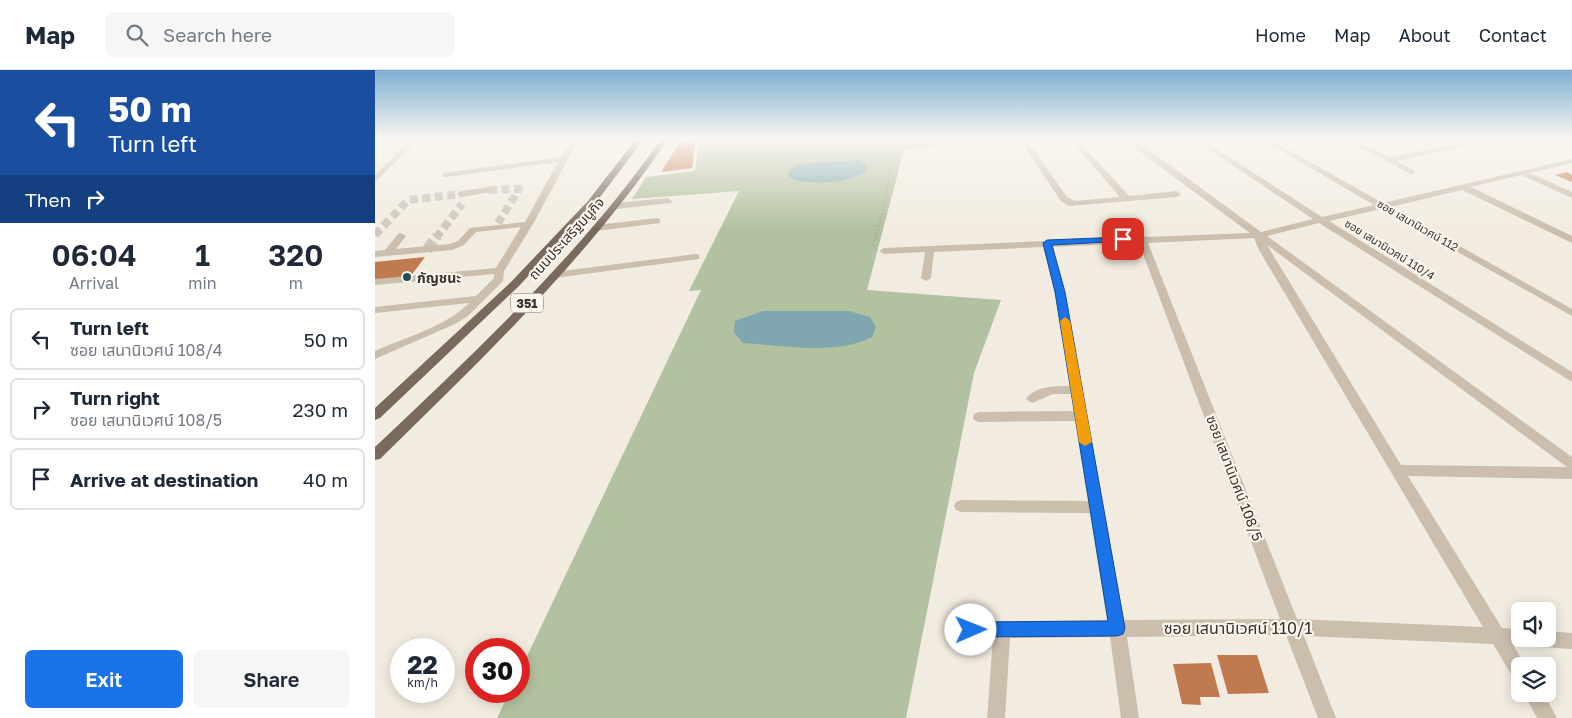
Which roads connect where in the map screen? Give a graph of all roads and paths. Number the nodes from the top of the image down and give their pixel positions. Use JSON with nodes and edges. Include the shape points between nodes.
{"nodes":[{"id":1,"x":385,"y":169,"type":"edge"},
{"id":2,"x":496,"y":169,"type":"edge"},
{"id":3,"x":559,"y":169,"type":"edge"},
{"id":4,"x":617,"y":169,"type":"edge"},
{"id":5,"x":642,"y":169,"type":"edge"},
{"id":6,"x":890,"y":169,"type":"edge"},
{"id":7,"x":1043,"y":169,"type":"edge"},
{"id":8,"x":1100,"y":169,"type":"edge"},
{"id":9,"x":1170,"y":169,"type":"edge"},
{"id":10,"x":1242,"y":169,"type":"edge"},
{"id":11,"x":1319,"y":169,"type":"edge"},
{"id":12,"x":1406,"y":169,"type":"edge"},
{"id":13,"x":1538,"y":169,"type":"edge"},
{"id":14,"x":1411,"y":172,"type":"dead end"},
{"id":15,"x":1521,"y":173,"type":"junction"},
{"id":16,"x":446,"y":176,"type":"dead end"},
{"id":17,"x":375,"y":180,"type":"edge"},
{"id":18,"x":1463,"y":187,"type":"junction"},
{"id":19,"x":489,"y":190,"type":"tunnel mouth"},
{"id":20,"x":461,"y":194,"type":"tunnel mouth"},
{"id":21,"x":1177,"y":194,"type":"dead end"},
{"id":22,"x":1572,"y":195,"type":"edge"},
{"id":23,"x":1127,"y":200,"type":"junction"},
{"id":24,"x":668,"y":201,"type":"dead end"},
{"id":25,"x":1383,"y":205,"type":"junction"},
{"id":26,"x":615,"y":206,"type":"junction"},
{"id":27,"x":1319,"y":219,"type":"junction"},
{"id":28,"x":657,"y":221,"type":"dead end"},
{"id":29,"x":528,"y":224,"type":"junction"},
{"id":30,"x":596,"y":228,"type":"junction"},
{"id":31,"x":1258,"y":234,"type":"junction"},
{"id":32,"x":401,"y":236,"type":"dead end"},
{"id":33,"x":1142,"y":238,"type":"junction"},
{"id":34,"x":1572,"y":240,"type":"edge"},
{"id":35,"x":1047,"y":243,"type":"junction"},
{"id":36,"x":872,"y":248,"type":"dead end"},
{"id":37,"x":930,"y":248,"type":"junction"},
{"id":38,"x":884,"y":251,"type":"dead end"},
{"id":39,"x":388,"y":253,"type":"junction"},
{"id":40,"x":375,"y":254,"type":"edge"},
{"id":41,"x":696,"y":257,"type":"dead end"},
{"id":42,"x":499,"y":275,"type":"junction"},
{"id":43,"x":554,"y":275,"type":"junction"},
{"id":44,"x":926,"y":278,"type":"dead end"},
{"id":45,"x":379,"y":282,"type":"edge"},
{"id":46,"x":515,"y":284,"type":"junction"},
{"id":47,"x":375,"y":291,"type":"edge"},
{"id":48,"x":477,"y":299,"type":"junction"},
{"id":49,"x":375,"y":310,"type":"edge"},
{"id":50,"x":1572,"y":313,"type":"edge"},
{"id":51,"x":375,"y":355,"type":"edge"},
{"id":52,"x":1572,"y":378,"type":"edge"},
{"id":53,"x":1077,"y":390,"type":"junction"},
{"id":54,"x":1031,"y":399,"type":"dead end"},
{"id":55,"x":375,"y":415,"type":"edge"},
{"id":56,"x":1081,"y":416,"type":"junction"},
{"id":57,"x":979,"y":417,"type":"dead end"},
{"id":58,"x":375,"y":455,"type":"edge"},
{"id":59,"x":1572,"y":464,"type":"edge"},
{"id":60,"x":1398,"y":470,"type":"junction"},
{"id":61,"x":1572,"y":473,"type":"edge"},
{"id":62,"x":961,"y":506,"type":"dead end"},
{"id":63,"x":1097,"y":507,"type":"junction"},
{"id":64,"x":1292,"y":627,"type":"junction"},
{"id":65,"x":1117,"y":628,"type":"junction"},
{"id":66,"x":1002,"y":629,"type":"junction"},
{"id":67,"x":955,"y":630,"type":"dead end"},
{"id":68,"x":1497,"y":635,"type":"junction"},
{"id":69,"x":1511,"y":636,"type":"edge"},
{"id":70,"x":1556,"y":640,"type":"edge"},
{"id":71,"x":1572,"y":641,"type":"edge"},
{"id":72,"x":1511,"y":658,"type":"edge"},
{"id":73,"x":1538,"y":702,"type":"edge"},
{"id":74,"x":996,"y":718,"type":"edge"},
{"id":75,"x":1130,"y":718,"type":"edge"},
{"id":76,"x":1327,"y":718,"type":"edge"},
{"id":77,"x":1549,"y":718,"type":"edge"}],
"edges":[{"from":1,"to":17,"type":"street"},
{"from":2,"to":16,"type":"street"},
{"from":3,"to":29,"type":"street"},
{"from":4,"to":46,"type":"main road","name":"ถนนประเสริฐมนูกิจ","number":"351","via":[[591,203]]},
{"from":5,"to":26,"type":"main road","name":"ถนนประเสริฐมนูกิจ","number":"351"},
{"from":6,"to":36,"type":"path","via":[[887,196]]},
{"from":7,"to":23,"type":"street","via":[[1064,199],[1072,204]]},
{"from":8,"to":23,"type":"street"},
{"from":9,"to":31,"type":"street"},
{"from":10,"to":27,"type":"street","name":"ซอย เสนานิเวศน์ 110/4"},
{"from":11,"to":25,"type":"street","name":"ซอย เสนานิเวศน์ 112"},
{"from":12,"to":14,"type":"street"},
{"from":13,"to":15,"type":"street"},
{"from":15,"to":18,"type":"street"},
{"from":15,"to":22,"type":"street"},
{"from":18,"to":25,"type":"street"},
{"from":18,"to":34,"type":"street"},
{"from":19,"to":20,"type":"street"},
{"from":21,"to":23,"type":"street"},
{"from":24,"to":26,"type":"street"},
{"from":25,"to":27,"type":"street"},
{"from":25,"to":50,"type":"street","name":"ซอย เสนานิเวศน์ 112"},
{"from":26,"to":30,"type":"main road","name":"ถนนประเสริฐมนูกิจ","number":"351"},
{"from":27,"to":31,"type":"street"},
{"from":27,"to":52,"type":"street","name":"ซอย เสนานิเวศน์ 110/4"},
{"from":28,"to":30,"type":"street"},
{"from":29,"to":39,"type":"street","via":[[496,225],[470,232],[461,243],[451,248]]},
{"from":29,"to":42,"type":"street"},
{"from":30,"to":43,"type":"main road","name":"ถนนประเสริฐมนูกิจ","number":"351"},
{"from":31,"to":33,"type":"street"},
{"from":31,"to":59,"type":"street"},
{"from":31,"to":60,"type":"street","via":[[1264,250]]},
{"from":32,"to":39,"type":"street"},
{"from":33,"to":35,"type":"street"},
{"from":33,"to":64,"type":"street","name":"ซอย เสนานิเวศน์ 108/5"},
{"from":35,"to":37,"type":"street"},
{"from":35,"to":53,"type":"street","via":[[1060,292]]},
{"from":37,"to":38,"type":"street"},
{"from":37,"to":44,"type":"street"},
{"from":39,"to":40,"type":"street"},
{"from":41,"to":43,"type":"street"},
{"from":42,"to":45,"type":"street"},
{"from":42,"to":46,"type":"street"},
{"from":42,"to":48,"type":"street"},
{"from":43,"to":58,"type":"main road","name":"ถนนประเสริฐมนูกิจ","number":"351"},
{"from":45,"to":47,"type":"street"},
{"from":46,"to":55,"type":"main road","name":"ถนนประเสริฐมนูกิจ","number":"351"},
{"from":48,"to":49,"type":"street"},
{"from":48,"to":51,"type":"street","via":[[464,314],[451,322]]},
{"from":53,"to":54,"type":"street","via":[[1051,390]]},
{"from":53,"to":56,"type":"street"},
{"from":56,"to":57,"type":"street"},
{"from":56,"to":63,"type":"street"},
{"from":60,"to":61,"type":"street"},
{"from":60,"to":68,"type":"street"},
{"from":62,"to":63,"type":"street"},
{"from":63,"to":65,"type":"street"},
{"from":64,"to":65,"type":"street","name":"ซอย เสนานิเวศน์ 110/1"},
{"from":64,"to":68,"type":"street","name":"ซอย เสนานิเวศน์ 110/1"},
{"from":64,"to":76,"type":"street","name":"ซอย เสนานิเวศน์ 108/5"},
{"from":65,"to":66,"type":"street","name":"ซอย เสนานิเวศน์ 110/1"},
{"from":65,"to":75,"type":"street"},
{"from":66,"to":67,"type":"street","name":"ซอย เสนานิเวศน์ 110/1"},
{"from":66,"to":74,"type":"street"},
{"from":68,"to":69,"type":"street","name":"ซอย เสนานิเวศน์ 110/1"},
{"from":68,"to":72,"type":"street"},
{"from":70,"to":71,"type":"street"},
{"from":73,"to":77,"type":"street"}]}
